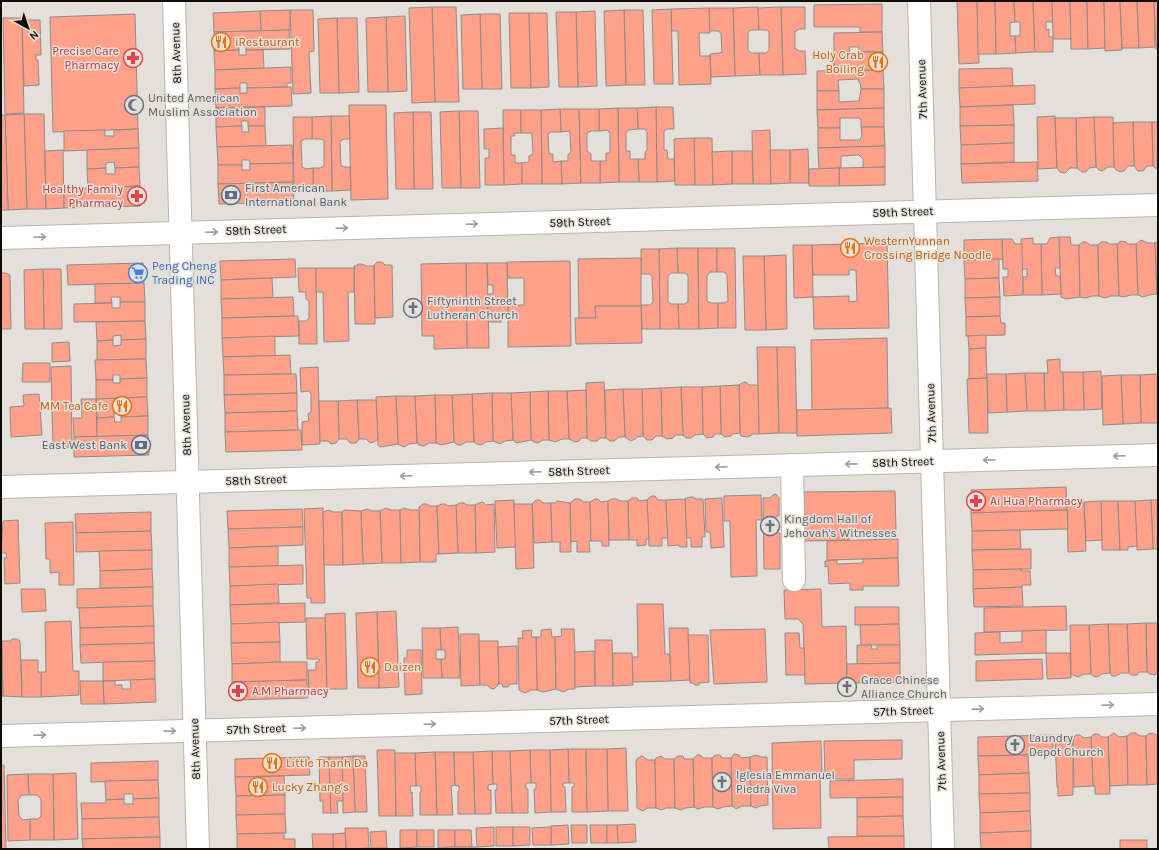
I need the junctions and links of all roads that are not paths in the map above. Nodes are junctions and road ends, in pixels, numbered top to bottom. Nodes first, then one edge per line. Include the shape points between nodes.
1 (174, 1) edge
2 (920, 1) edge
3 (1158, 205) edge
4 (925, 212) junction
5 (181, 233) junction
6 (1, 238) edge
7 (1158, 455) edge
8 (932, 462) junction
9 (792, 465) junction
10 (188, 482) junction
11 (1, 487) edge
12 (794, 580) dead end
13 (1158, 704) edge
14 (939, 710) junction
15 (195, 730) junction
16 (1, 736) edge
17 (198, 849) edge
18 (943, 849) edge

1 - 5 street, 8th Avenue
2 - 4 street, 7th Avenue
3 - 4 street, 59th Street
5 -> 4 street, 59th Street
4 - 8 street, 7th Avenue
6 -> 5 street, 59th Street
5 - 10 street, 8th Avenue
7 -> 8 street, 58th Street
8 -> 9 street, 58th Street
8 - 14 street, 7th Avenue
9 -> 10 street, 58th Street
9 - 12 street
10 - 11 street, 58th Street
10 - 15 street, 8th Avenue
14 -> 13 street, 57th Street
15 -> 14 street, 57th Street
14 - 18 street, 7th Avenue
16 -> 15 street, 57th Street
15 - 17 street, 8th Avenue

